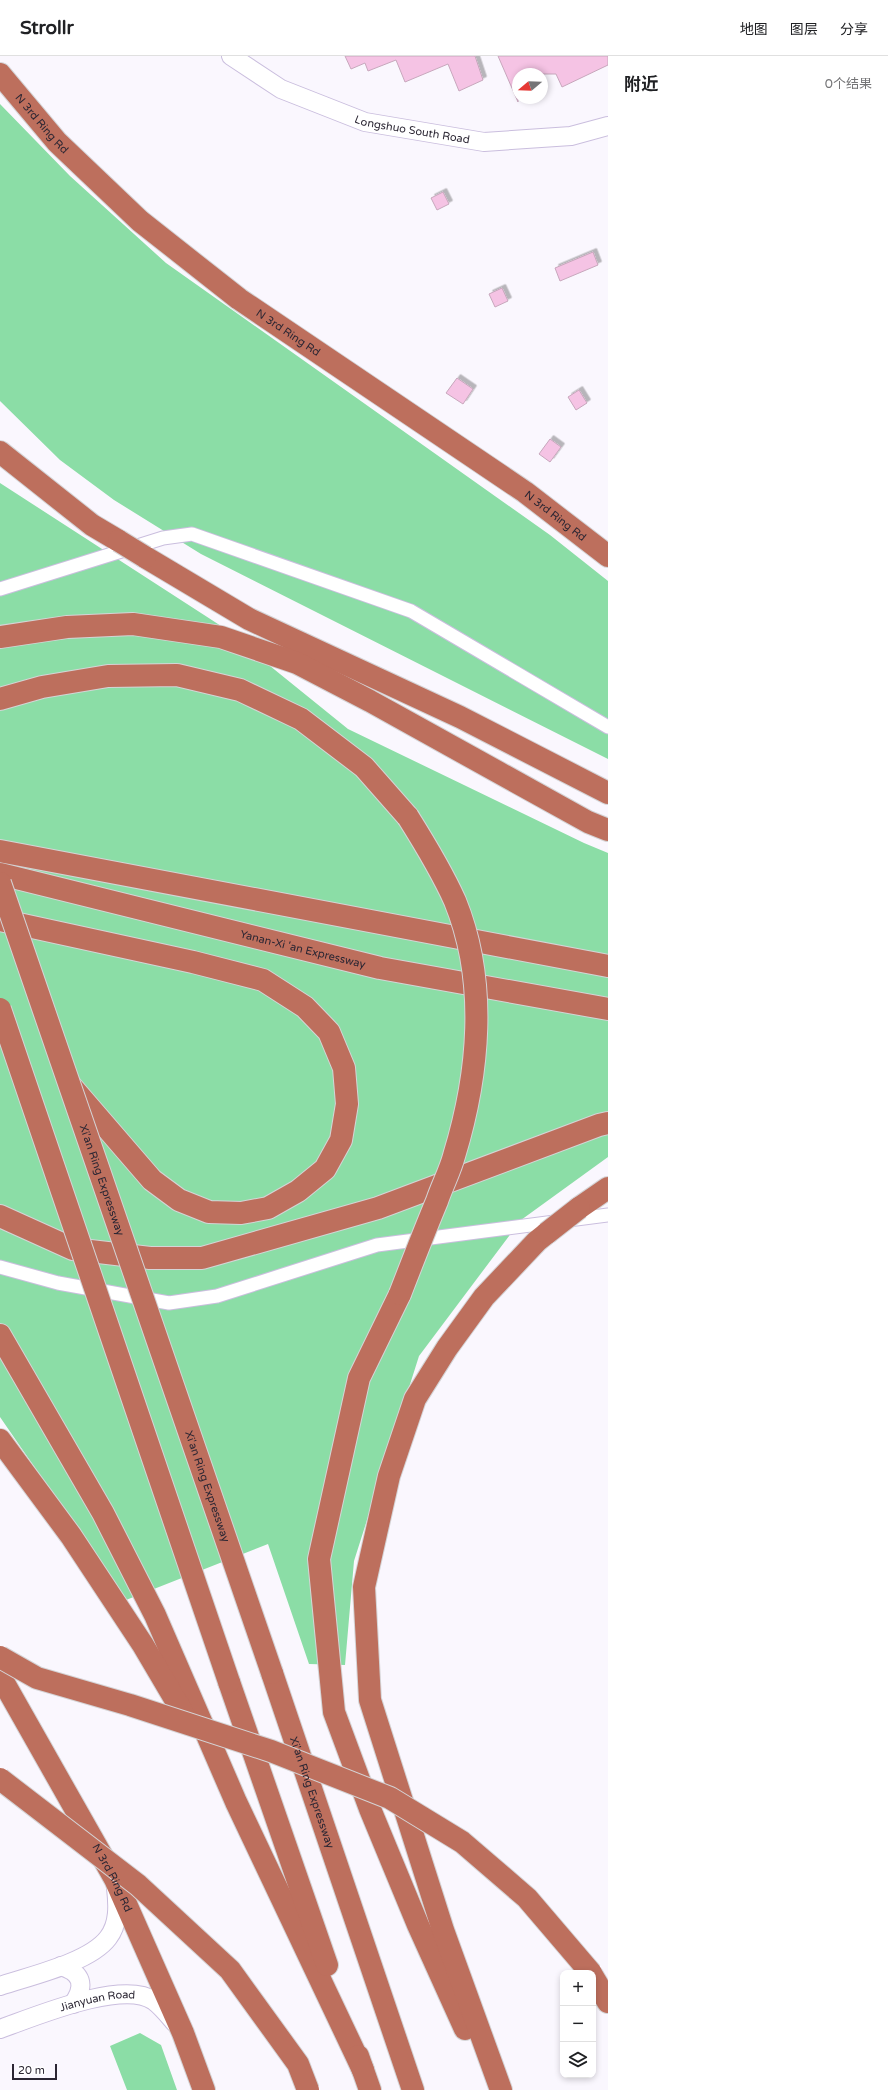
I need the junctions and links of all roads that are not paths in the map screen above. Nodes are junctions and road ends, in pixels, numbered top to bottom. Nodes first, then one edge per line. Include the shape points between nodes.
1 (231, 56) edge
2 (0, 74) edge
3 (608, 126) edge
4 (0, 452) edge
5 (608, 556) edge
6 (0, 589) edge
7 (0, 637) edge
8 (0, 699) edge
9 (608, 727) edge
10 (608, 793) edge
11 (608, 830) edge
12 (0, 851) edge
13 (0, 874) edge
14 (0, 882) edge
15 (0, 920) edge
16 (608, 966) edge
17 (0, 1009) edge
18 (608, 1009) edge
19 (70, 1085) junction
20 (608, 1123) edge
21 (608, 1188) edge
22 (608, 1215) edge
23 (0, 1216) edge
24 (0, 1267) edge
25 (0, 1335) edge
26 (0, 1440) edge
27 (0, 1657) edge
28 (0, 1676) edge
29 (0, 1778) edge
30 (236, 1802) junction
31 (116, 1879) junction
32 (61, 1966) junction
33 (588, 1970) edge
34 (596, 1982) edge
35 (0, 1986) edge
36 (608, 2002) edge
37 (74, 2004) junction
38 (0, 2029) edge
39 (183, 2033) junction
40 (363, 2070) junction
41 (204, 2090) edge
42 (308, 2090) edge
43 (370, 2090) edge
44 (413, 2090) edge
45 (493, 2090) edge
46 (501, 2090) edge

1 - 3 main road, Longshuo South Road via 281,88 365,122 484,142 571,136
2 - 5 highway, N 3rd Ring Rd via 57,142 140,221 239,299 524,492
4 - 10 highway, bridge via 92,525 249,619 460,718
6 - 9 street via 163,538 192,534 412,611
7 - 11 highway via 66,627 133,624 221,637 297,663 588,822
8 - 45 highway, bridge via 42,687 108,676 177,675 240,690 308,724 364,767 408,817 431,853 455,902 475,979 477,1018 468,1106 454,1157 400,1294 360,1378 319,1559 334,1712 370,1809 418,1925
12 - 16 highway
13 - 18 highway, Yanan-Xi 'an Expressway via 380,968
14 - 19 highway, Xi'an Ring Expressway, bridge
15 - 19 highway via 263,980 305,1007 329,1032 344,1068 347,1104 341,1140 325,1169 298,1191 268,1208 241,1213 209,1212 179,1200 152,1180
17 - 40 highway, bridge
19 - 44 highway, Xi'an Ring Expressway, bridge
20 - 23 highway via 378,1208 202,1258 150,1258 73,1249
21 - 46 highway, bridge via 537,1241 484,1297 447,1348 415,1399 389,1476 364,1587 370,1700 443,1930
22 - 24 street via 377,1245 217,1296 169,1303 58,1283
25 - 30 highway via 103,1512 131,1567 155,1615
26 - 30 highway via 71,1536 139,1639
27 - 33 highway, bridge via 37,1678 271,1751 390,1798 462,1842 527,1898
28 - 31 highway, N 3rd Ring Rd
29 - 42 highway, bridge via 138,1885 230,1970 298,2064
30 - 40 highway
31 - 32 main road via 116,1922 108,1938 78,1960
31 - 39 highway, N 3rd Ring Rd
32 - 35 main road
32 - 37 main road via 78,1976 81,1985
34 - 36 highway
37 - 38 main road, Jianyuan Road
37 - 39 main road, Jianyuan Road via 90,1998 118,1995 153,2000
39 - 41 highway, N 3rd Ring Rd
40 - 43 highway

